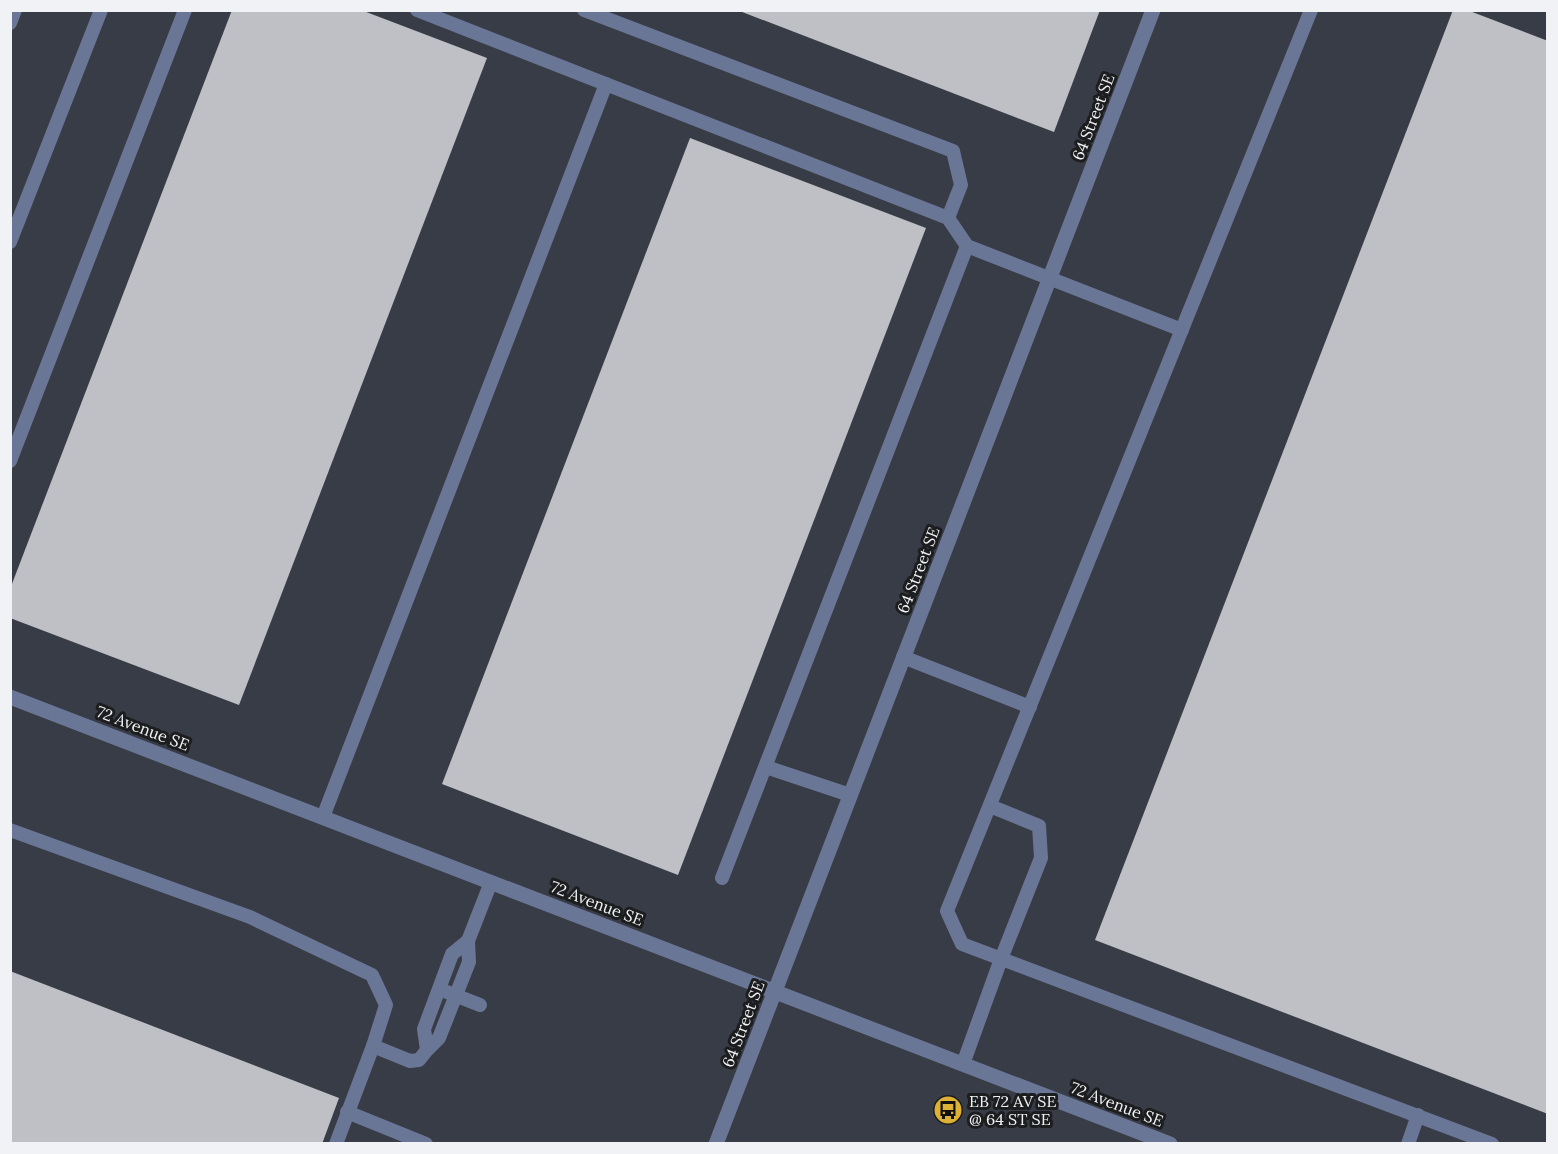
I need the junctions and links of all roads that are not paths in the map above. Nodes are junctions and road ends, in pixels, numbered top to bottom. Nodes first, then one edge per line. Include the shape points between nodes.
1 (15, 10) edge
2 (101, 10) edge
3 (185, 10) edge
4 (417, 10) edge
5 (584, 10) edge
6 (1154, 10) edge
7 (1311, 10) edge
8 (10, 23) edge
9 (606, 84) junction
10 (948, 218) junction
11 (10, 242) edge
12 (967, 246) junction
13 (1050, 279) junction
14 (1182, 330) junction
15 (10, 461) edge
16 (903, 657) junction
17 (10, 697) edge
18 (1030, 707) junction
19 (766, 767) junction
20 (850, 795) junction
21 (990, 806) junction
22 (323, 817) junction
23 (10, 830) edge
24 (722, 878) dead end
25 (492, 882) junction
26 (468, 941) junction
27 (1001, 959) junction
28 (439, 989) junction
29 (775, 991) junction
30 (455, 995) junction
31 (480, 1005) dead end
32 (373, 1046) junction
33 (427, 1050) junction
34 (963, 1064) junction
35 (347, 1112) junction
36 (1418, 1115) junction
37 (1147, 1139) edge
38 (336, 1143) edge
39 (426, 1143) edge
40 (716, 1143) edge
41 (1170, 1143) edge
42 (1407, 1143) edge
43 (1492, 1143) edge

1 - 8 lane
2 - 11 lane
3 - 15 lane
4 - 9 lane
5 - 10 lane via 953,151 961,185
6 - 13 street, 64 Street SE
7 - 14 lane
9 - 10 lane
9 - 22 lane
10 - 12 lane
12 - 13 lane
12 - 19 lane
13 - 14 lane
13 - 16 street, 64 Street SE
14 - 18 lane
16 - 18 lane
16 - 20 street, 64 Street SE
17 - 22 street, 72 Avenue SE
18 - 21 lane
19 - 20 lane
19 - 24 lane
20 - 29 street, 64 Street SE
21 - 27 lane via 947,911 962,944
21 - 27 lane via 1039,826 1041,858
22 - 25 street, 72 Avenue SE
23 - 32 lane via 250,917 372,975 386,1005
25 - 26 lane
25 - 29 street, 72 Avenue SE
26 - 28 lane via 452,954
26 - 30 lane via 469,962
27 - 34 lane
27 - 36 lane
28 - 30 lane
28 - 33 lane via 424,1029
29 - 34 street, 72 Avenue SE
29 - 40 street, 64 Street SE
30 - 31 lane
30 - 33 lane via 439,1038
32 - 33 lane via 410,1061 419,1060
32 - 35 lane
34 - 37 street, 72 Avenue SE
35 - 38 lane
35 - 39 lane
36 - 42 lane
36 - 43 lane
37 - 41 street, 72 Avenue SE

